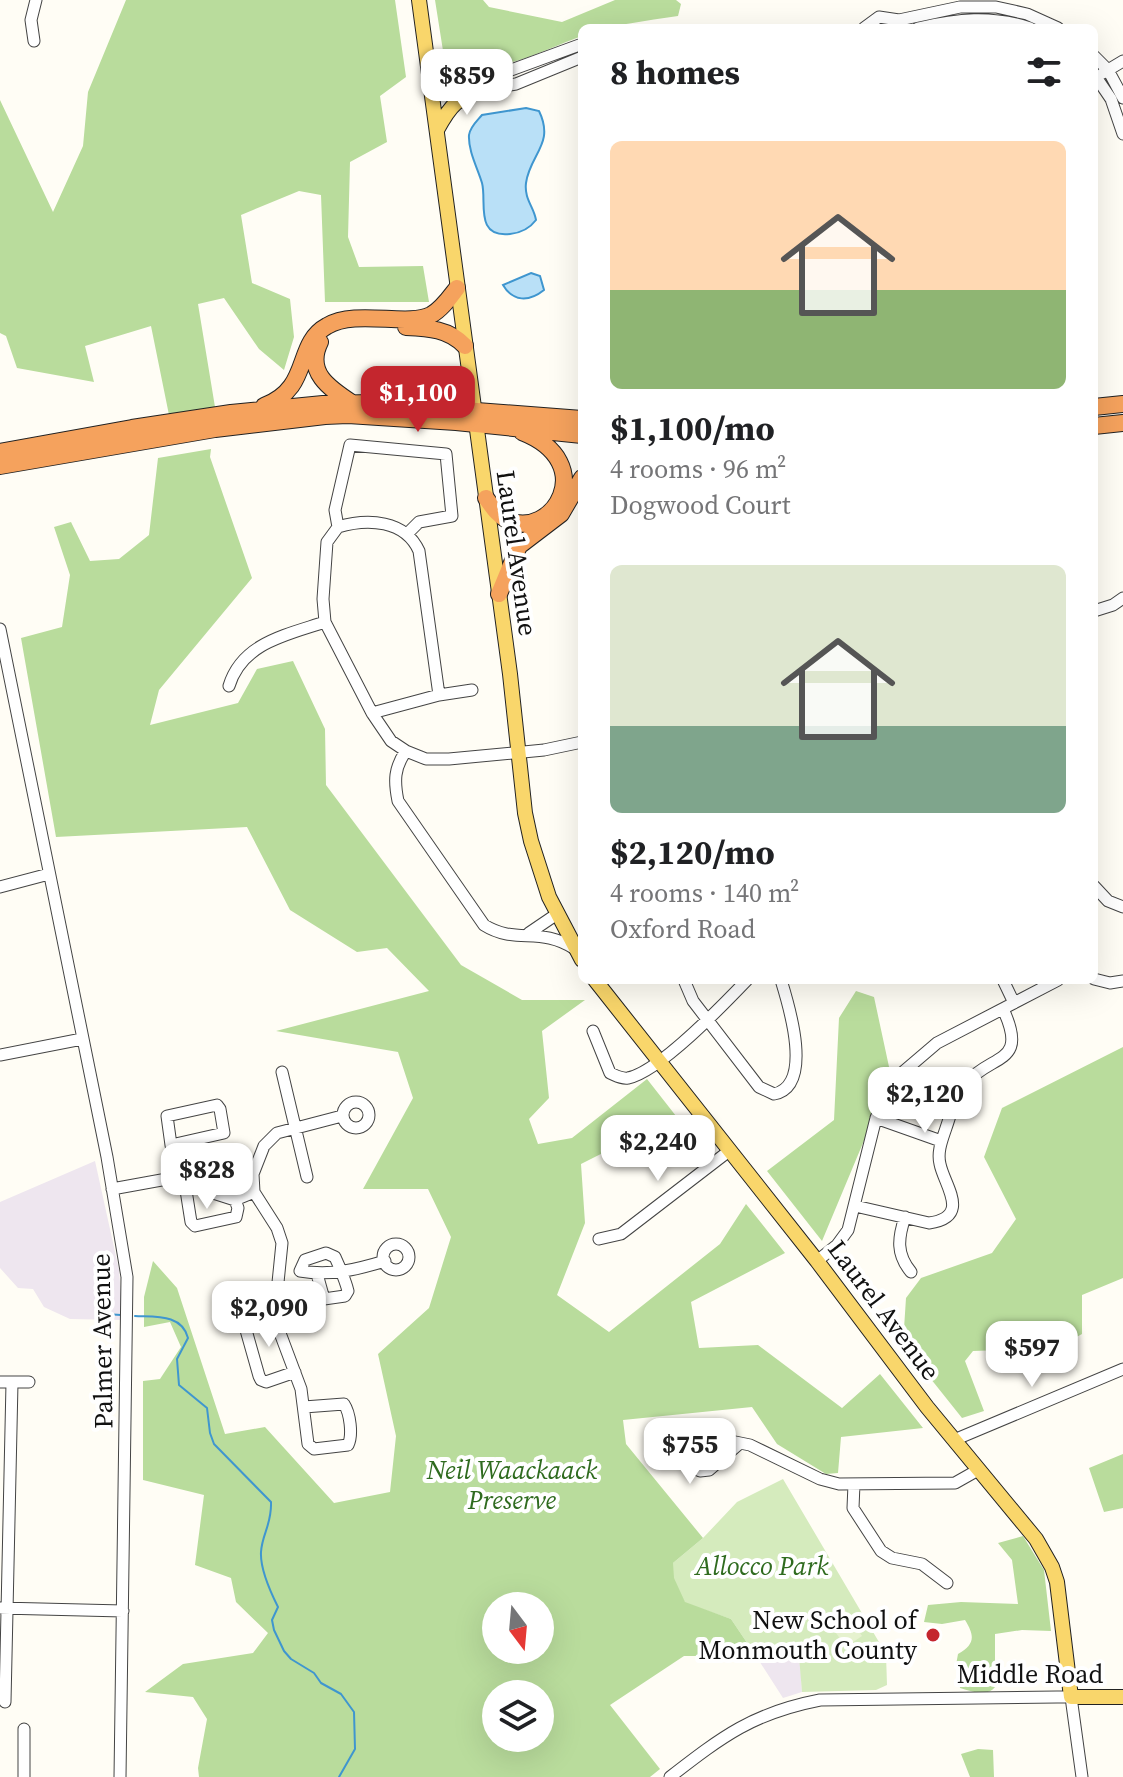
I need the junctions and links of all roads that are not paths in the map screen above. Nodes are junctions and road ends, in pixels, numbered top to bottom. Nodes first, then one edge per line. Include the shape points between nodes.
1 (36, 0) edge
2 (419, 0) edge
3 (869, 24) edge
4 (936, 24) edge
5 (1017, 24) edge
6 (1049, 24) edge
7 (34, 41) dead end
8 (578, 45) edge
9 (1123, 51) edge
10 (578, 59) edge
11 (1123, 61) edge
12 (1100, 74) edge
13 (431, 87) junction
14 (486, 89) junction
15 (1123, 98) edge
16 (437, 131) junction
17 (1123, 134) edge
18 (457, 288) junction
19 (465, 346) junction
20 (352, 403) junction
21 (1122, 403) edge
22 (1098, 406) edge
23 (250, 411) junction
24 (475, 418) junction
25 (578, 419) edge
26 (1123, 423) edge
27 (1098, 426) edge
28 (505, 427) junction
29 (578, 435) edge
30 (0, 452) edge
31 (0, 466) edge
32 (578, 485) edge
33 (486, 498) junction
34 (338, 527) junction
35 (407, 534) junction
36 (499, 594) junction
37 (1123, 598) edge
38 (1098, 610) edge
39 (325, 622) junction
40 (0, 629) edge
41 (229, 686) dead end
42 (472, 690) dead end
43 (439, 695) junction
44 (372, 713) junction
45 (578, 743) edge
46 (406, 751) junction
47 (517, 751) junction
48 (49, 874) junction
49 (0, 887) edge
50 (1098, 890) edge
51 (1123, 907) edge
52 (557, 914) junction
53 (517, 935) junction
54 (578, 954) edge
55 (1098, 980) edge
56 (1123, 981) edge
57 (598, 984) edge
58 (686, 984) edge
59 (743, 984) edge
60 (782, 984) edge
61 (1004, 984) edge
62 (1050, 984) edge
63 (1008, 1006) junction
64 (708, 1020) junction
65 (593, 1031) dead end
66 (82, 1039) junction
67 (0, 1055) edge
68 (660, 1060) junction
69 (282, 1072) dead end
70 (342, 1116) junction
71 (876, 1118) junction
72 (296, 1127) junction
73 (941, 1141) junction
74 (171, 1145) junction
75 (729, 1151) junction
76 (307, 1177) dead end
77 (182, 1181) junction
78 (112, 1189) junction
79 (254, 1192) junction
80 (235, 1200) junction
81 (855, 1206) junction
82 (905, 1217) junction
83 (599, 1239) dead end
84 (385, 1261) dead end
85 (817, 1261) junction
86 (911, 1272) dead end
87 (342, 1273) junction
88 (317, 1274) junction
89 (275, 1312) junction
90 (1123, 1369) edge
91 (295, 1372) junction
92 (6, 1382) edge
93 (29, 1382) dead end
94 (304, 1407) junction
95 (662, 1427) dead end
96 (690, 1433) junction
97 (954, 1440) junction
98 (740, 1443) junction
99 (978, 1470) junction
100 (854, 1484) junction
101 (947, 1583) dead end
102 (4, 1608) edge
103 (123, 1611) junction
104 (1071, 1697) junction
105 (1123, 1697) edge
106 (5, 1702) dead end
107 (24, 1729) dead end
108 (24, 1777) edge
109 (120, 1777) edge
110 (670, 1777) edge
111 (1082, 1777) edge

1 - 7 street via 31,15
2 - 13 main road, Laurel Avenue
3 - 6 street via 879,17 899,20 978,6 1027,14
4 - 5 street via 976,19
8 - 13 street via 500,74
9 - 12 street
10 - 14 street via 527,80
11 - 12 street
12 - 15 street
12 - 17 street
13 - 14 street
13 - 16 main road, Laurel Avenue
14 - 16 main road via 459,100
16 - 18 main road, Laurel Avenue
18 - 19 main road, Laurel Avenue
18 - 23 highway via 438,310 422,318 329,324 315,336 288,392
19 - 20 highway via 434,329 381,326 330,332 317,347 317,371 323,382
19 - 24 main road, Laurel Avenue
20 - 23 highway
20 - 24 highway
21 - 22 highway
23 - 30 highway
24 - 25 highway
24 - 28 highway
24 - 31 highway via 294,418
24 - 33 main road, Laurel Avenue
26 - 27 highway
28 - 29 highway
28 - 33 highway via 526,433 557,457 564,474 562,493 547,514 524,522 503,518
32 - 36 highway via 561,514 519,546
33 - 36 main road, Laurel Avenue
34 - 35 street via 382,523
34 - 35 street via 335,510 350,445 446,454 452,516 419,522
34 - 39 street via 327,542
35 - 43 street via 419,551
36 - 47 main road, Laurel Avenue
37 - 38 street
39 - 41 street via 260,644 234,670
39 - 44 street
40 - 48 street, Palmer Avenue
42 - 43 street
43 - 44 street
44 - 46 street via 391,741
45 - 47 street
46 - 47 street via 426,759 449,759
46 - 53 street via 396,765 398,801 484,925 498,934
47 - 52 main road, Laurel Avenue via 531,841
48 - 49 street
48 - 66 street, Palmer Avenue
50 - 51 street
52 - 53 street via 534,931
52 - 54 main road, Laurel Avenue
53 - 54 street via 549,936
55 - 56 street
57 - 68 main road, Laurel Avenue
58 - 64 street
59 - 64 street
60 - 64 street via 796,1035 794,1078 783,1091 769,1093 759,1087
61 - 63 street
62 - 63 street
63 - 71 street via 919,1056 895,1082
63 - 73 street via 1011,1046 1002,1059 962,1087
64 - 68 street
65 - 68 street via 610,1073 622,1079
66 - 67 street
66 - 78 street, Palmer Avenue
68 - 75 main road, Laurel Avenue
69 - 72 street
70 - 70 street via 346,1106 361,1101 369,1121 352,1128
70 - 72 street
71 - 73 street
71 - 81 street
72 - 76 street
72 - 79 street via 277,1133 264,1146 255,1164
73 - 82 street via 940,1164 953,1194 951,1208 936,1222
74 - 74 street via 167,1116 213,1104 220,1109 224,1133
74 - 77 street
75 - 83 street via 621,1234
75 - 85 main road, Laurel Avenue
77 - 78 street
77 - 80 street
77 - 80 street via 195,1226 236,1217
78 - 103 street, Palmer Avenue via 128,1294
79 - 80 street
79 - 89 street via 282,1243
81 - 82 street
81 - 85 street via 841,1241
82 - 86 street via 899,1247
84 - 87 street
85 - 97 main road, Laurel Avenue
87 - 88 street
87 - 88 street via 347,1294 327,1301
87 - 88 street via 335,1257 326,1253 305,1260 300,1271
89 - 91 street via 282,1346
89 - 91 street via 248,1317 244,1323 259,1376 266,1382
90 - 97 street
91 - 94 street
92 - 93 street
92 - 102 street
94 - 94 street via 346,1406 351,1439 345,1446 310,1447
95 - 96 street
96 - 98 street
96 - 98 street via 683,1451 700,1471 709,1470
97 - 99 main road, Laurel Avenue
98 - 100 street via 825,1481
99 - 100 street via 946,1484
99 - 104 main road, Laurel Avenue via 1036,1539 1052,1567
100 - 101 street via 853,1508 881,1551 922,1564
102 - 103 street
102 - 106 street
103 - 109 street, Palmer Avenue
104 - 105 main road, Middle Road
104 - 110 street, Middle Road via 820,1700 749,1721
104 - 111 street
107 - 108 street

